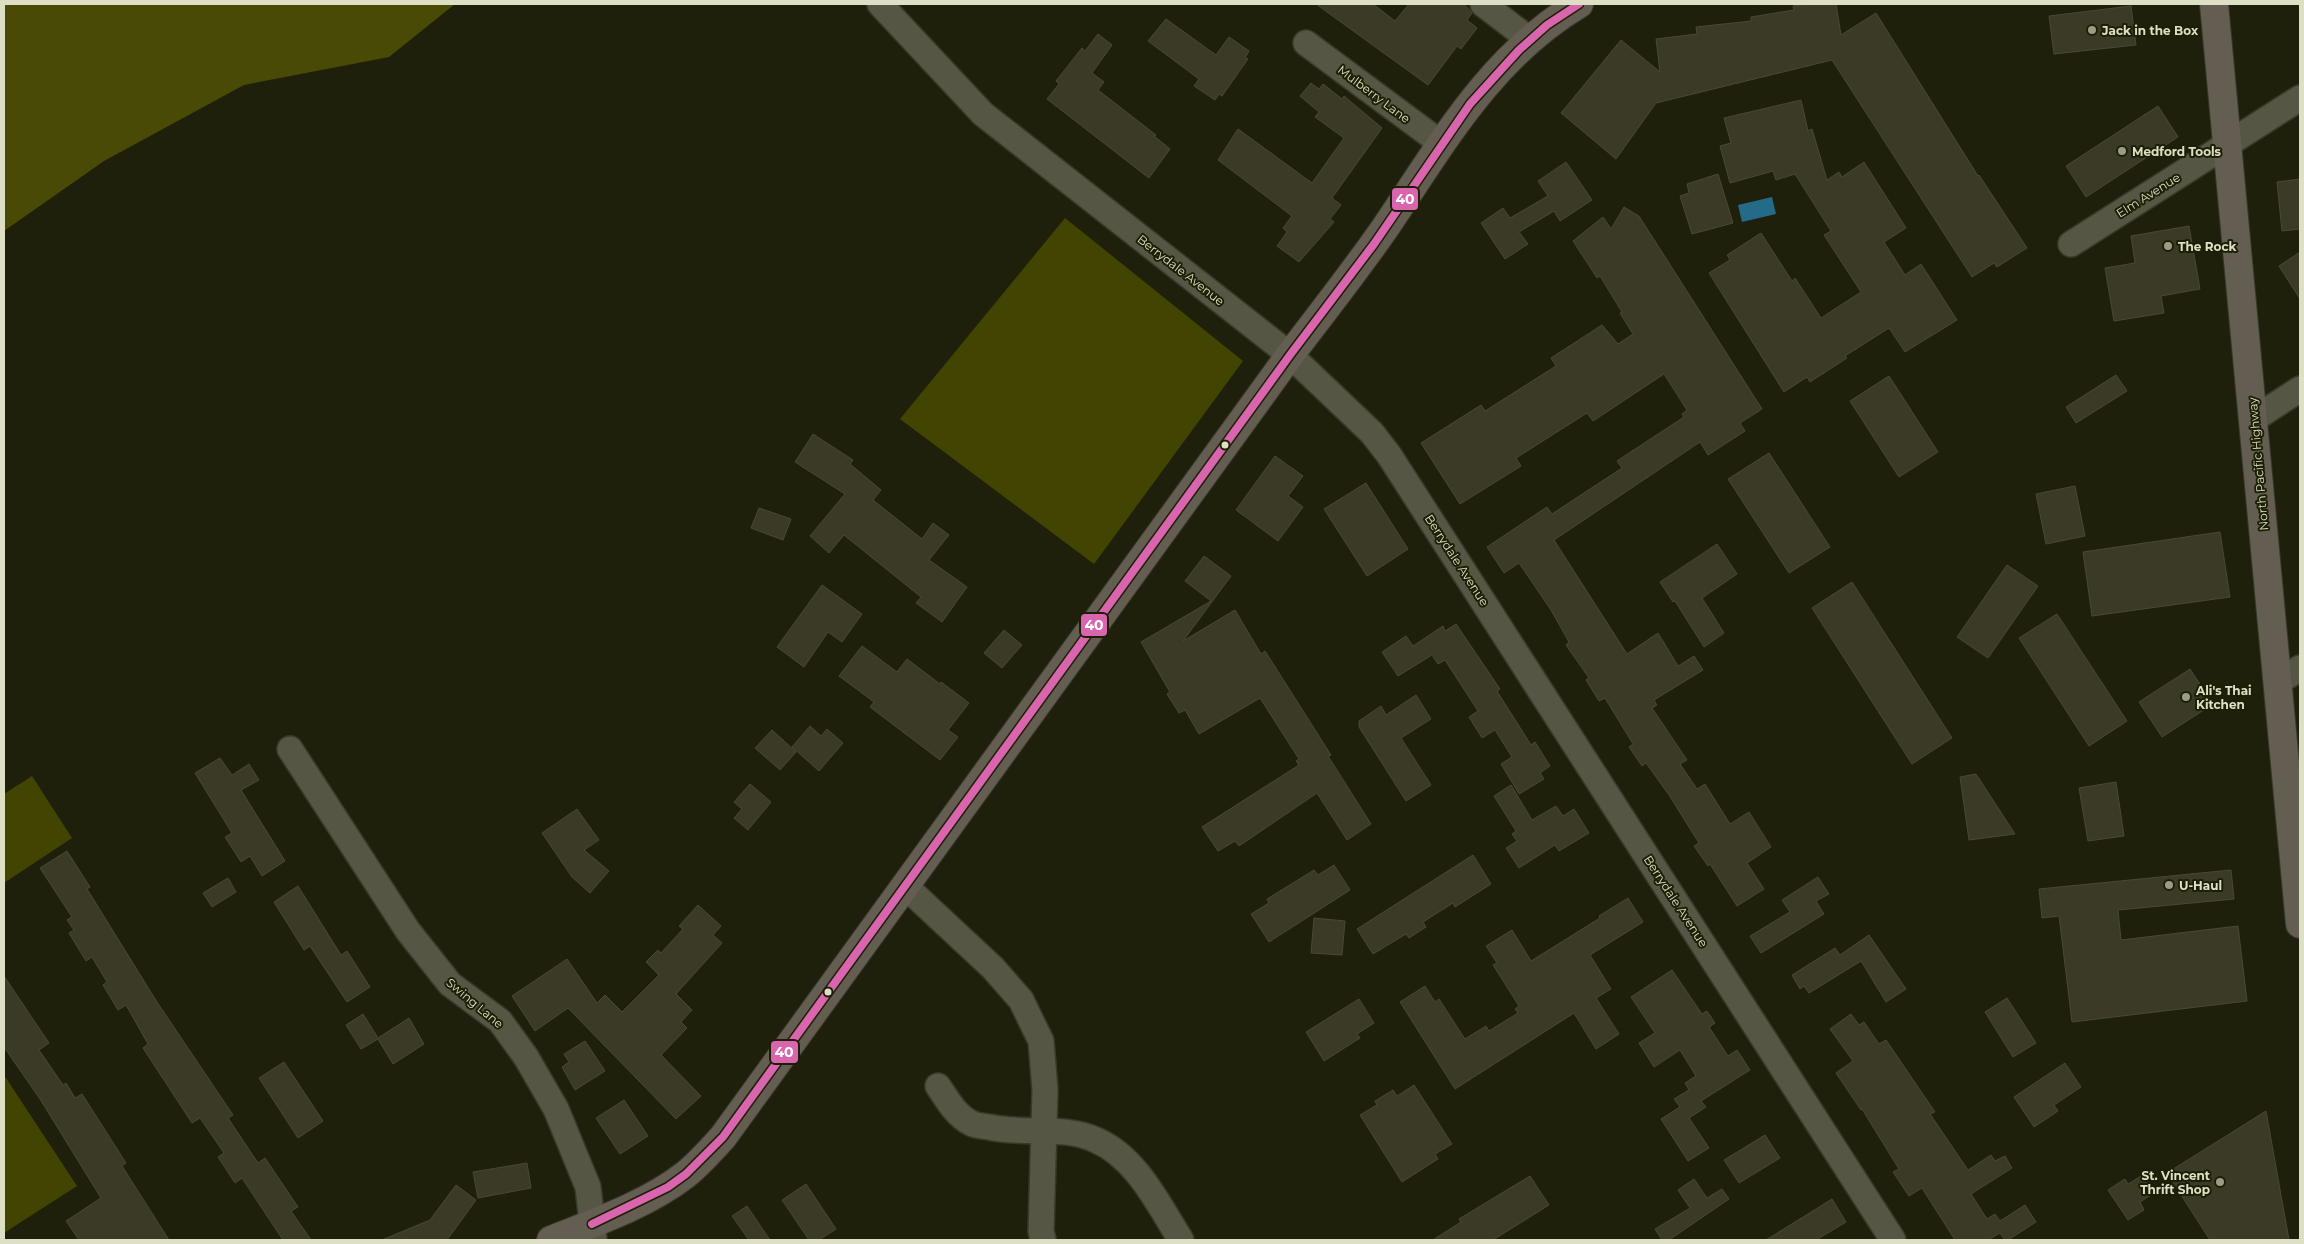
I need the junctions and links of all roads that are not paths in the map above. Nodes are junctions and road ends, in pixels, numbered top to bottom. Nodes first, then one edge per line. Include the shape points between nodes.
1 (880, 4) edge
2 (1483, 4) edge
3 (1579, 4) edge
4 (2214, 4) edge
5 (1529, 39) junction
6 (1306, 43) dead end
7 (2300, 98) edge
8 (1442, 144) junction
9 (2226, 146) junction
10 (2072, 244) dead end
11 (1290, 355) junction
12 (2300, 389) edge
13 (2254, 419) junction
14 (2300, 668) edge
15 (2277, 683) junction
16 (290, 749) dead end
17 (905, 886) junction
18 (2300, 924) edge
19 (938, 1086) dead end
20 (1043, 1132) junction
21 (593, 1232) edge
22 (551, 1240) edge
23 (1043, 1240) edge
24 (1181, 1240) edge
25 (1894, 1240) edge

1 - 11 street, Berrydale Avenue via 983,114
2 - 5 street
3 - 5 main road
4 - 9 main road, North Pacific Highway
5 - 8 main road via 1485,84
6 - 8 street, Mulberry Lane
7 - 9 street, Elm Avenue
8 - 11 main road via 1380,235
9 - 10 street, Elm Avenue
9 - 13 main road, North Pacific Highway
11 - 17 main road
11 - 25 street, Berrydale Avenue via 1372,433 1390,455
12 - 13 street
13 - 15 main road, North Pacific Highway
14 - 15 street
15 - 18 main road, North Pacific Highway
16 - 21 street, Swing Lane via 414,939 450,984 500,1021 526,1057 556,1109 588,1186
17 - 20 street via 993,968 1021,1000 1041,1041 1045,1090
17 - 21 main road via 723,1137 686,1174
19 - 20 street via 952,1107 971,1124 1000,1130
20 - 23 street
20 - 24 street via 1071,1133 1096,1140 1121,1155 1143,1179
21 - 22 main road

